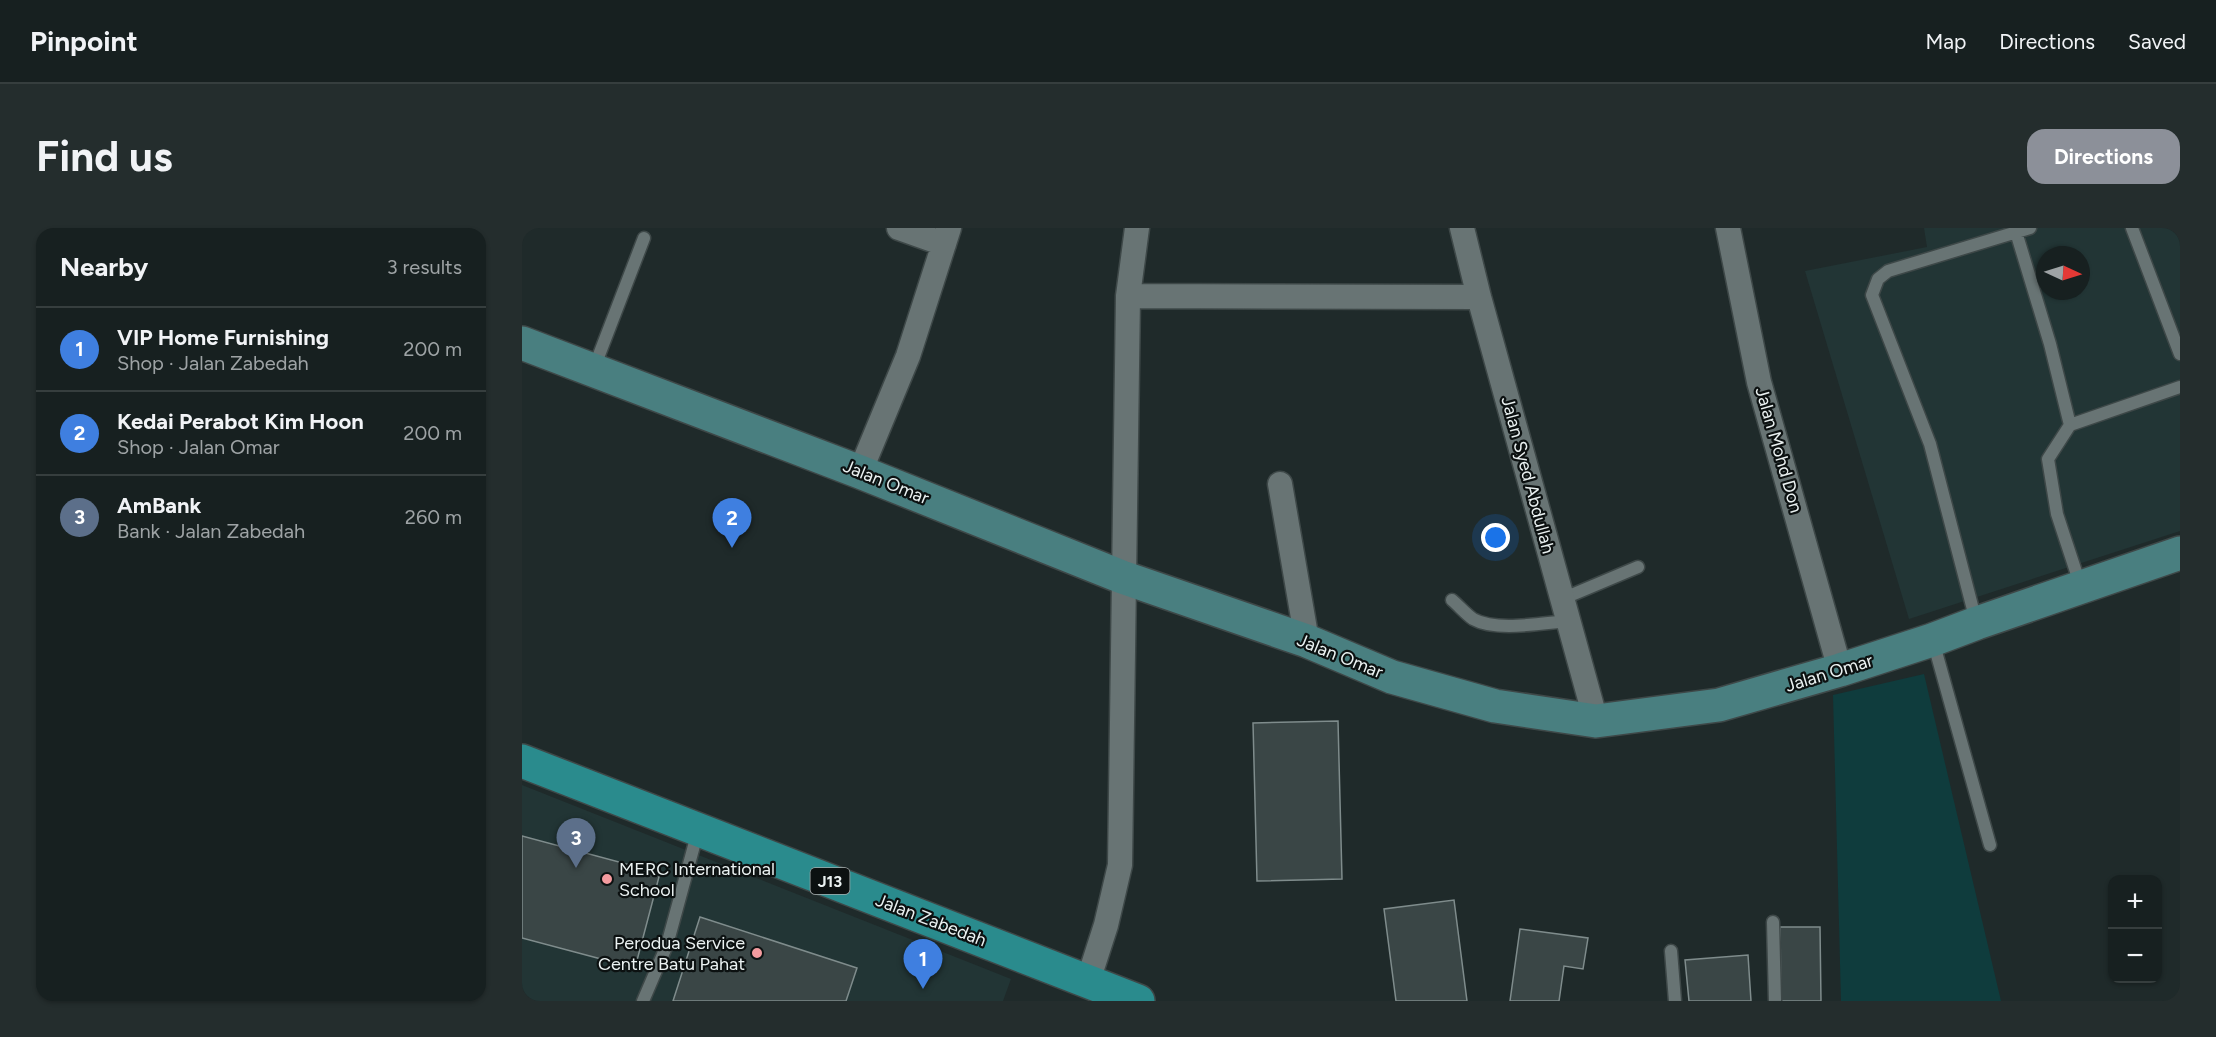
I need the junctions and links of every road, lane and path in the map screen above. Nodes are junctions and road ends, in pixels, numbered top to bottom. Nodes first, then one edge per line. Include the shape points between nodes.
1 (900, 228) edge
2 (1137, 228) edge
3 (1462, 228) edge
4 (1728, 228) edge
5 (2030, 228) edge
6 (2132, 228) edge
7 (2016, 231) junction
8 (946, 236) edge
9 (644, 238) dead end
10 (1128, 296) junction
11 (1479, 297) junction
12 (522, 343) edge
13 (2180, 354) edge
14 (593, 370) junction
15 (2180, 387) edge
16 (2070, 425) junction
17 (860, 472) junction
18 (1280, 484) dead end
19 (2180, 553) edge
20 (1638, 567) dead end
21 (1122, 577) junction
22 (2081, 587) junction
23 (1452, 600) dead end
24 (1565, 610) junction
25 (1977, 623) junction
26 (1932, 640) junction
27 (1307, 641) junction
28 (1840, 670) junction
29 (1596, 721) junction
30 (522, 760) edge
31 (698, 830) junction
32 (1990, 845) dead end
33 (1773, 922) dead end
34 (1671, 951) dead end
35 (1088, 981) junction
36 (643, 1001) edge
37 (1138, 1001) edge
38 (1675, 1001) edge
39 (1775, 1001) edge

1 - 8 street
2 - 10 street
3 - 11 street, Jalan Syed Abdullah
4 - 28 street, Jalan Mohd Don via 1759,382
5 - 7 lane
6 - 13 lane
7 - 16 lane
7 - 25 lane via 1888,271 1878,279 1872,295 1930,444
8 - 17 street via 908,356
9 - 14 lane
10 - 11 street
10 - 21 street
11 - 24 street, Jalan Syed Abdullah
12 - 14 street, Jalan Omar
14 - 17 street, Jalan Omar
15 - 16 lane
16 - 22 lane via 2048,459 2057,514
17 - 21 street, Jalan Omar
18 - 27 street
19 - 22 street, Jalan Omar
20 - 24 lane
21 - 27 street, Jalan Omar
21 - 35 street via 1120,866
22 - 25 street, Jalan Omar
23 - 24 lane via 1474,619 1507,626
24 - 29 street, Jalan Syed Abdullah
25 - 26 street, Jalan Omar
26 - 28 street, Jalan Omar
26 - 32 lane
27 - 29 street, Jalan Omar via 1392,677 1494,706
28 - 29 street, Jalan Omar via 1719,705
30 - 31 main road, Jalan Zabedah / J13
31 - 35 main road, Jalan Zabedah / J13
31 - 36 lane via 667,945
33 - 39 lane
34 - 38 lane
35 - 37 main road, Jalan Zabedah / J13

